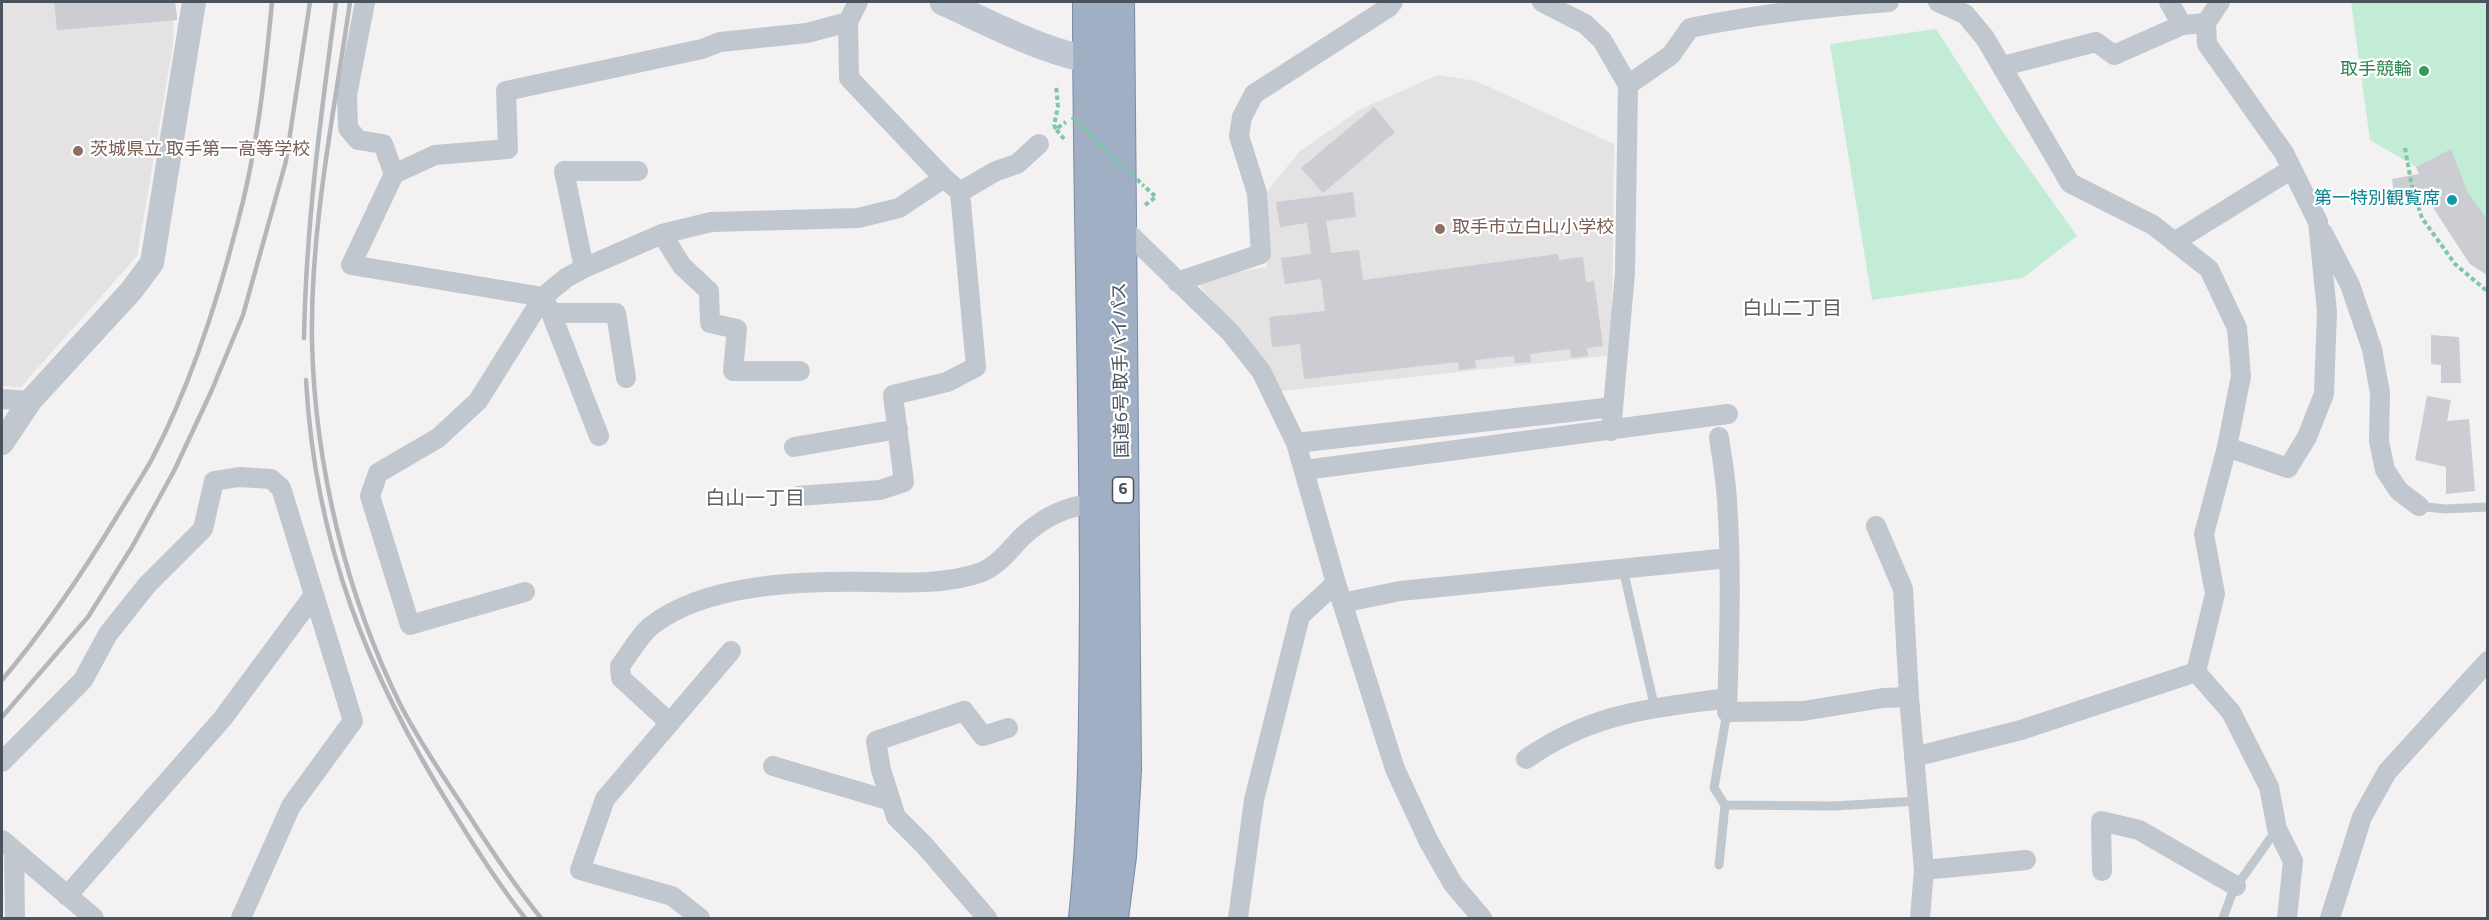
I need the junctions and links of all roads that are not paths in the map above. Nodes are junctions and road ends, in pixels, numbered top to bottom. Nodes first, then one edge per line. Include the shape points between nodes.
1 (194, 2) edge
2 (365, 2) edge
3 (858, 2) edge
4 (944, 2) edge
5 (1089, 2) edge
6 (1118, 2) edge
7 (1394, 2) edge
8 (1542, 2) edge
9 (1889, 2) edge
10 (1938, 2) edge
11 (2169, 2) edge
12 (2220, 2) edge
13 (1969, 8) edge
14 (1746, 9) edge
15 (848, 22) junction
16 (2206, 22) junction
17 (2182, 25) junction
18 (1104, 63) junction
19 (2003, 66) junction
20 (1628, 85) junction
21 (1039, 144) dead end
22 (2292, 169) junction
23 (638, 171) dead end
24 (394, 174) junction
25 (944, 178) junction
26 (960, 192) junction
27 (2318, 222) junction
28 (1120, 225) junction
29 (662, 234) junction
30 (2174, 242) junction
31 (584, 268) junction
32 (1177, 282) junction
33 (547, 305) junction
34 (800, 371) dead end
35 (626, 378) dead end
36 (2, 399) edge
37 (30, 401) junction
38 (1613, 407) junction
39 (1728, 414) dead end
40 (898, 429) junction
41 (1611, 430) junction
42 (599, 436) dead end
43 (1719, 437) dead end
44 (2, 443) edge
45 (1296, 443) junction
46 (794, 447) dead end
47 (2227, 447) junction
48 (1305, 470) junction
49 (798, 496) dead end
50 (1096, 503) junction
51 (2419, 506) joint
52 (2487, 507) edge
53 (1876, 526) dead end
54 (1729, 558) junction
55 (1623, 570) junction
56 (1336, 584) junction
57 (525, 592) dead end
58 (314, 595) junction
59 (1342, 603) junction
60 (731, 651) dead end
61 (2487, 661) edge
62 (2196, 672) junction
63 (1909, 697) junction
64 (1727, 705) junction
65 (1655, 709) junction
66 (670, 723) junction
67 (1008, 728) dead end
68 (1914, 757) junction
69 (1526, 759) dead end
70 (2, 762) edge
71 (773, 766) dead end
72 (891, 801) junction
73 (1918, 801) junction
74 (1725, 806) junction
75 (2277, 828) junction
76 (8, 846) edge
77 (2026, 860) dead end
78 (1719, 865) dead end
79 (1924, 870) junction
80 (2102, 871) dead end
81 (2236, 886) junction
82 (67, 896) junction
83 (15, 918) edge
84 (94, 918) edge
85 (241, 918) edge
86 (700, 918) edge
87 (987, 918) edge
88 (1085, 918) edge
89 (1112, 918) edge
90 (1238, 918) edge
91 (1482, 918) edge
92 (1920, 918) edge
93 (2223, 918) edge
94 (2287, 918) edge
95 (2330, 918) edge

1 - 37 street via 152,263
2 - 24 street via 346,95 348,128 358,140 383,144
3 - 15 street
4 - 18 main road via 1029,40
5 - 18 highway, 国道6号 取手バイパス / 6
6 - 18 highway, 国道6号 取手バイパス / 6
7 - 32 street via 1254,94 1242,117 1239,136 1257,193 1261,254
8 - 20 street via 1585,24 1602,40
9 - 14 street
10 - 13 street
11 - 17 street
12 - 16 street
13 - 19 street
14 - 20 street via 1690,28 1671,54
15 - 24 street via 807,33 720,42 702,50 506,91 508,149 435,155
15 - 25 street via 849,78
16 - 17 street
16 - 22 street via 2207,44
17 - 19 street via 2114,55 2096,42
18 - 28 highway, 国道6号 取手バイパス / 6
18 - 50 highway, 国道6号 取手バイパス / 6
19 - 30 street via 2070,183 2153,225
20 - 38 street via 1625,273
21 - 26 street via 1017,165 996,171
22 - 27 street
22 - 30 street
23 - 31 street via 564,171
24 - 33 street via 351,265
25 - 26 street
25 - 29 street via 899,208 858,218 711,222
26 - 40 street via 976,367 947,382 893,395
27 - 47 street via 2327,312 2325,382 2307,437 2288,468
27 - 51 street via 2350,285 2372,349 2380,393 2379,441 2385,470 2399,491
28 - 32 street
28 - 89 highway, 国道6号 取手バイパス / 6 via 1125,759
29 - 31 street
29 - 34 street via 682,266 709,291 710,323 737,329 733,371
30 - 47 street via 2209,269 2237,328 2241,376
31 - 33 street via 566,278
32 - 45 street via 1230,332 1261,371
33 - 35 street via 616,313
33 - 42 street
33 - 57 street via 478,401 438,438 378,473 370,496 410,625
36 - 37 street
37 - 44 street
38 - 41 street
38 - 45 street
39 - 41 street
40 - 46 street
40 - 49 street via 904,482 880,490
41 - 48 street
43 - 54 street
45 - 48 street
47 - 62 street via 2204,534 2215,594
48 - 56 street
50 - 66 street via 1072,506 1048,518 984,571 906,583 822,581 759,587 684,605 649,627 620,666 621,678
50 - 88 highway, 国道6号 取手バイパス / 6 via 1095,768
51 - 52 lane
53 - 63 street via 1903,589
54 - 55 street
54 - 64 street
55 - 59 street via 1400,591
55 - 65 lane
56 - 59 street
56 - 90 street via 1300,616 1254,800
58 - 70 street via 281,488 271,479 239,477 214,481 203,529 147,585 108,634 83,680
58 - 82 street via 223,718
58 - 85 street via 353,721 291,806
59 - 91 street via 1395,769 1448,875
60 - 66 street
61 - 95 street via 2387,772 2362,817
62 - 68 street via 2021,730
62 - 75 street via 2231,712 2269,788
63 - 64 street via 1803,711
63 - 68 street
64 - 65 street
64 - 74 lane via 1714,788
65 - 69 street via 1607,718 1550,742
66 - 86 street via 605,799 580,870 672,896
67 - 72 street via 984,736 964,711 876,741
68 - 73 street
71 - 72 street
72 - 87 street via 896,817
73 - 74 lane
73 - 79 street
74 - 78 lane
75 - 81 lane
75 - 94 street via 2293,861
76 - 82 street
76 - 83 street
77 - 79 street
79 - 92 street
80 - 81 street via 2101,821 2139,830
81 - 93 lane
82 - 84 street

